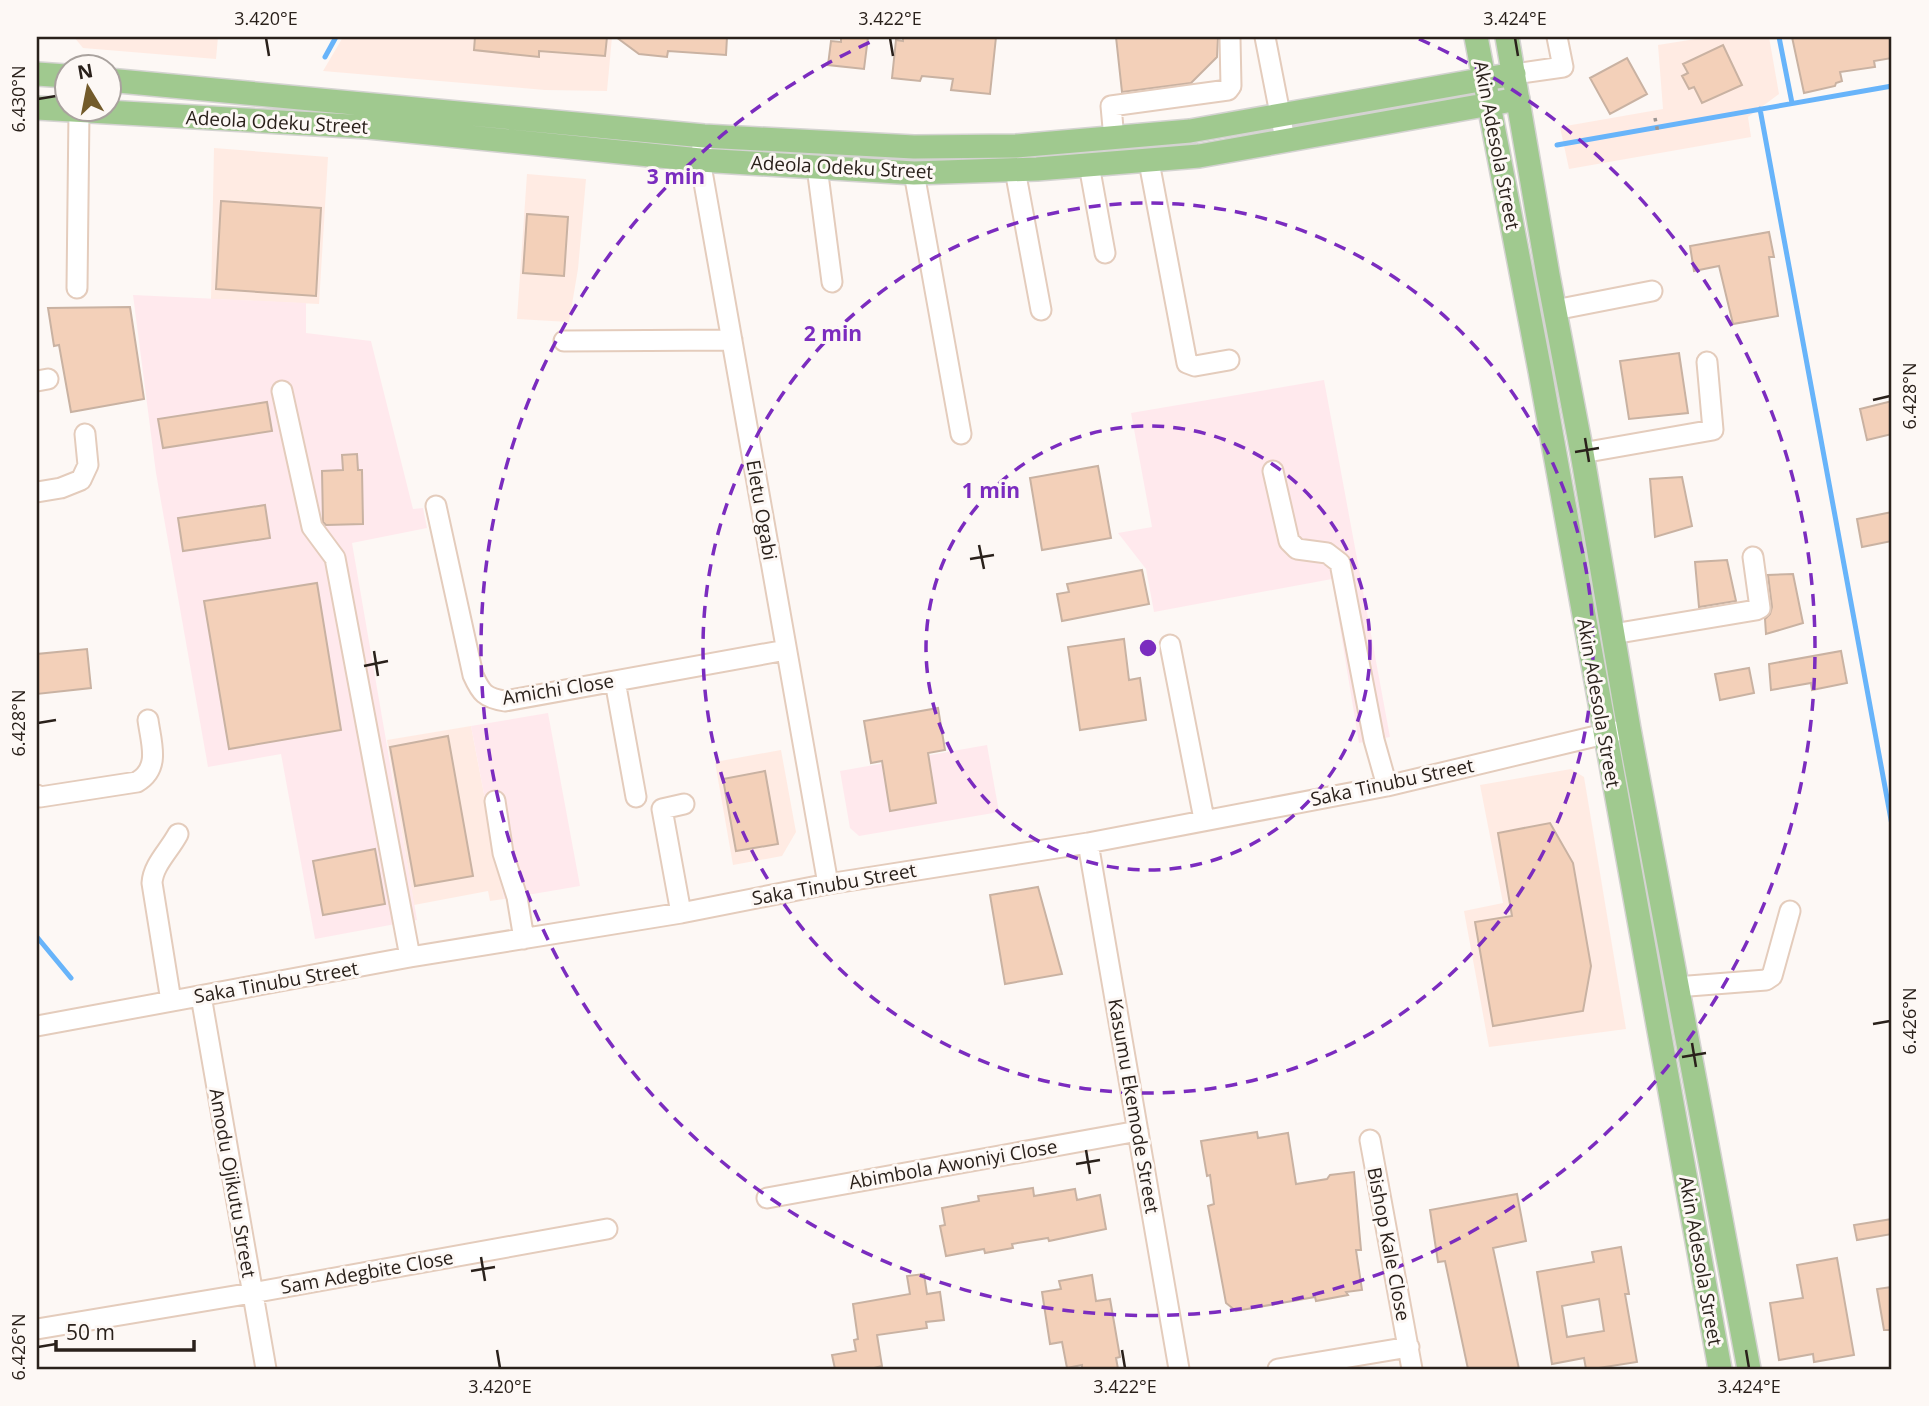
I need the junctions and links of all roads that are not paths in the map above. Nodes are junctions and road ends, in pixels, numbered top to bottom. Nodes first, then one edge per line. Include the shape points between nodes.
1 (1265, 37) edge
2 (1476, 37) edge
3 (1507, 37) edge
4 (1557, 37) edge
5 (1230, 39) dead end
6 (1514, 74) junction
7 (1484, 80) junction
8 (122, 81) edge
9 (1518, 99) junction
10 (369, 103) junction
11 (1488, 104) junction
12 (122, 113) edge
13 (1281, 116) junction
14 (524, 118) junction
15 (79, 122) edge
16 (368, 127) junction
17 (704, 136) junction
18 (1114, 139) junction
19 (520, 142) junction
20 (1285, 142) junction
21 (700, 160) junction
22 (1149, 162) junction
23 (1089, 165) junction
24 (817, 167) junction
25 (1015, 170) junction
26 (914, 173) junction
27 (1105, 253) dead end
28 (832, 282) dead end
29 (77, 288) dead end
30 (1652, 291) dead end
31 (1041, 310) dead end
32 (1555, 310) junction
33 (732, 340) junction
34 (564, 341) dead end
35 (1229, 360) dead end
36 (1707, 362) dead end
37 (282, 391) dead end
38 (85, 434) dead end
39 (961, 434) dead end
40 (1582, 453) junction
41 (1273, 471) dead end
42 (37, 492) edge
43 (436, 506) dead end
44 (1753, 557) dead end
45 (1613, 634) junction
46 (1170, 645) dead end
47 (786, 650) junction
48 (615, 681) junction
49 (148, 720) dead end
50 (1629, 729) junction
51 (1604, 734) junction
52 (1387, 786) junction
53 (37, 795) edge
54 (636, 797) dead end
55 (495, 801) dead end
56 (684, 804) dead end
57 (1203, 819) junction
58 (178, 834) dead end
59 (1088, 843) junction
60 (828, 884) junction
61 (1790, 911) dead end
62 (681, 913) junction
63 (524, 939) junction
64 (410, 957) junction
65 (1676, 987) junction
66 (201, 996) junction
67 (171, 1001) junction
68 (37, 1026) edge
69 (1138, 1130) junction
70 (1370, 1140) dead end
71 (767, 1198) dead end
72 (607, 1229) dead end
73 (252, 1293) junction
74 (37, 1329) edge
75 (1409, 1347) junction
76 (266, 1369) edge
77 (1179, 1369) edge
78 (1278, 1369) edge
79 (1412, 1369) edge
80 (1720, 1369) edge
81 (1749, 1369) edge

1 - 13 street
2 - 7 main road, Akin Adesola Street
3 - 6 main road, Akin Adesola Street
4 - 6 street via 1563,67
5 - 18 street via 1228,90 1111,106
6 - 7 main road, Adeola Odeku Street
6 - 9 main road, Akin Adesola Street
7 - 11 main road, Akin Adesola Street
7 - 13 main road, Adeola Odeku Street
8 - 10 main road, Adeola Odeku Street
9 - 11 main road, Adeola Odeku Street
9 - 32 main road, Akin Adesola Street
10 - 14 main road, Adeola Odeku Street
10 - 16 street
11 - 20 main road, Adeola Odeku Street
11 - 51 main road, Akin Adesola Street
12 - 16 main road, Adeola Odeku Street
13 - 18 main road, Adeola Odeku Street
13 - 20 street
14 - 17 main road, Adeola Odeku Street
14 - 19 street
15 - 29 street
16 - 19 main road, Adeola Odeku Street
17 - 18 main road, Adeola Odeku Street via 914,147
17 - 21 street, Eletu Ogabi
19 - 21 main road, Adeola Odeku Street
20 - 22 main road, Adeola Odeku Street
21 - 24 main road, Adeola Odeku Street
21 - 33 street, Eletu Ogabi
22 - 23 main road, Adeola Odeku Street
22 - 35 street via 1188,363 1195,366
23 - 25 main road, Adeola Odeku Street
23 - 27 street
24 - 26 main road, Adeola Odeku Street
24 - 28 street
25 - 26 main road, Adeola Odeku Street
25 - 31 street
26 - 39 street
30 - 32 street
32 - 40 main road, Akin Adesola Street
33 - 34 street
33 - 47 street, Eletu Ogabi
36 - 40 street via 1713,430
37 - 64 street via 312,527 335,558
38 - 42 street via 88,465 81,480
40 - 45 main road, Akin Adesola Street
41 - 52 street via 1289,541 1297,550 1327,553 1340,563
43 - 48 street, Amichi Close via 480,692 489,699 505,701
44 - 45 street via 1760,608
45 - 50 main road, Akin Adesola Street
46 - 57 street
47 - 48 street, Amichi Close
47 - 60 street, Eletu Ogabi
48 - 54 street
49 - 53 street via 153,755 146,777
50 - 51 street, Saka Tinubu Street
50 - 65 main road, Akin Adesola Street
51 - 52 street, Saka Tinubu Street
51 - 80 main road, Akin Adesola Street
52 - 57 street, Saka Tinubu Street
55 - 63 street
56 - 62 street via 662,809
57 - 59 street, Saka Tinubu Street
58 - 67 street via 153,873 152,883
59 - 60 street, Saka Tinubu Street
59 - 69 street, Kasumu Ekemode Street
60 - 62 street, Saka Tinubu Street
61 - 65 street via 1772,976 1766,980
62 - 63 street, Saka Tinubu Street
63 - 64 street, Saka Tinubu Street
64 - 66 street, Saka Tinubu Street
65 - 81 main road, Akin Adesola Street
66 - 67 street, Saka Tinubu Street
66 - 73 street, Amodu Ojikutu Street
67 - 68 street, Saka Tinubu Street
69 - 71 street, Abimbola Awoniyi Close
69 - 77 street, Kasumu Ekemode Street
70 - 75 street, Bishop Kale Close
72 - 73 street, Sam Adegbite Close
73 - 74 street, Sam Adegbite Close
73 - 76 street, Amodu Ojikutu Street
75 - 78 street, Bishop Kale Close
75 - 79 street, Bishop Kale Close

